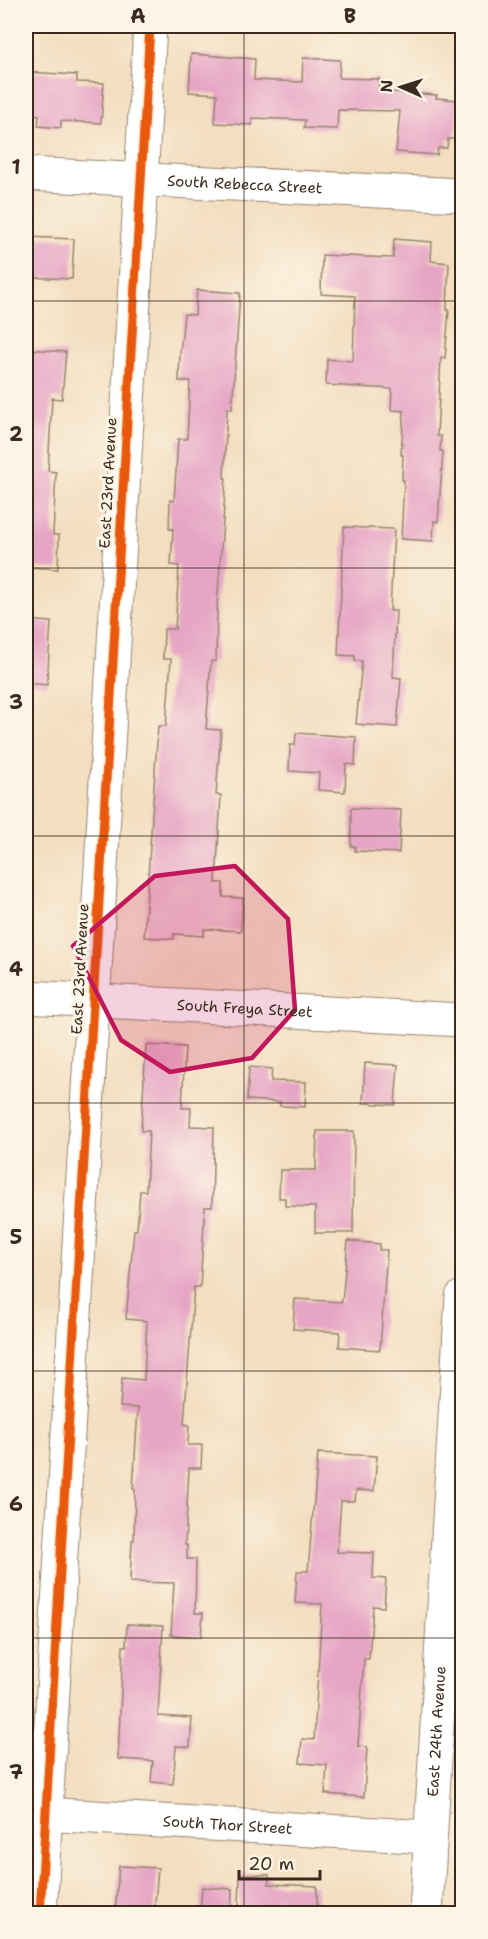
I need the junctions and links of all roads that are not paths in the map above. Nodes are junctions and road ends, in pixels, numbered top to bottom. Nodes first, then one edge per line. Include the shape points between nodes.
1 (150, 26) edge
2 (26, 174) edge
3 (141, 181) junction
4 (462, 195) edge
5 (26, 997) edge
6 (93, 1001) junction
7 (462, 1020) edge
8 (462, 1297) edge
9 (35, 1814) edge
10 (429, 1837) junction
11 (40, 1914) edge
12 (426, 1914) edge

1 - 3 street, East 23rd Avenue
2 - 3 street, South Rebecca Street
3 - 4 street, South Rebecca Street
3 - 6 street, East 23rd Avenue
5 - 6 street, South Freya Street
6 - 7 street, South Freya Street
6 - 9 street, East 23rd Avenue
8 - 10 street, East 24th Avenue
9 - 10 street, South Thor Street
9 - 11 street, East 23rd Avenue
10 - 12 street, East 24th Avenue

